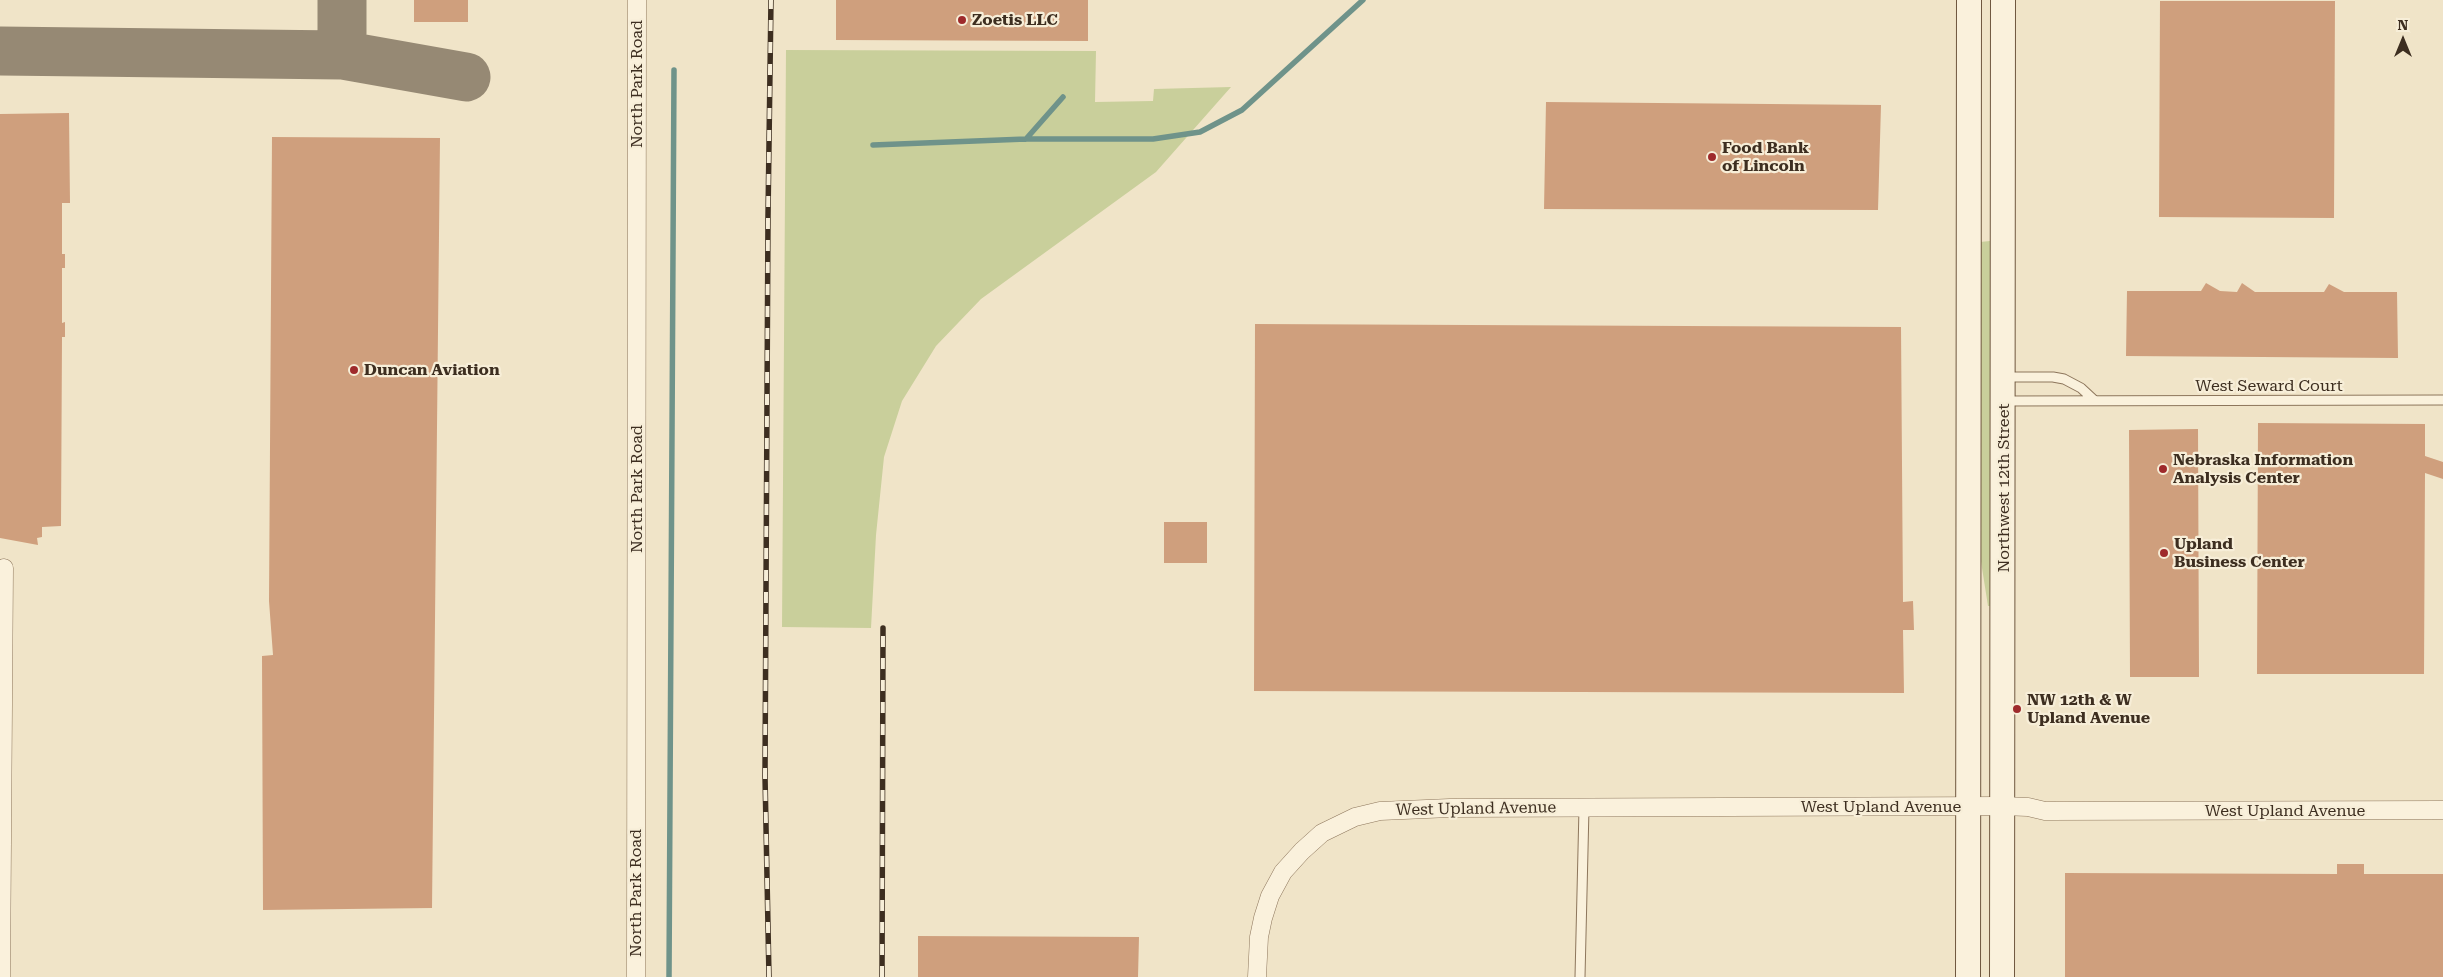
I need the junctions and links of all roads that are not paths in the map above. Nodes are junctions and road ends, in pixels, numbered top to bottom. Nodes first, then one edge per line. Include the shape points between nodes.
1 (637, 0) edge
2 (1969, 0) edge
3 (2003, 0) edge
4 (2004, 377) junction
5 (2443, 400) edge
6 (2004, 401) junction
7 (2095, 401) junction
8 (4, 568) dead end
9 (2002, 806) junction
10 (1969, 807) junction
11 (1584, 808) junction
12 (2443, 810) edge
13 (1, 977) edge
14 (636, 977) edge
15 (1257, 977) edge
16 (1580, 977) edge
17 (1968, 977) edge
18 (2002, 977) edge

1 - 14 street, North Park Road
2 - 10 main road
3 - 4 main road, Northwest 12th Street
4 - 6 main road, Northwest 12th Street
4 - 7 lane via 2053,377 2081,388
5 - 7 lane, West Seward Court
6 - 7 lane, West Seward Court
6 - 9 main road, Northwest 12th Street
8 - 13 street
9 - 10 street, West Upland Avenue
9 - 12 street, West Upland Avenue via 2045,811
9 - 18 main road, Northwest 12th Street
10 - 11 street, West Upland Avenue
10 - 17 main road
11 - 15 street, West Upland Avenue via 1396,809 1355,817 1322,833 1292,861 1270,896 1260,930
11 - 16 lane

